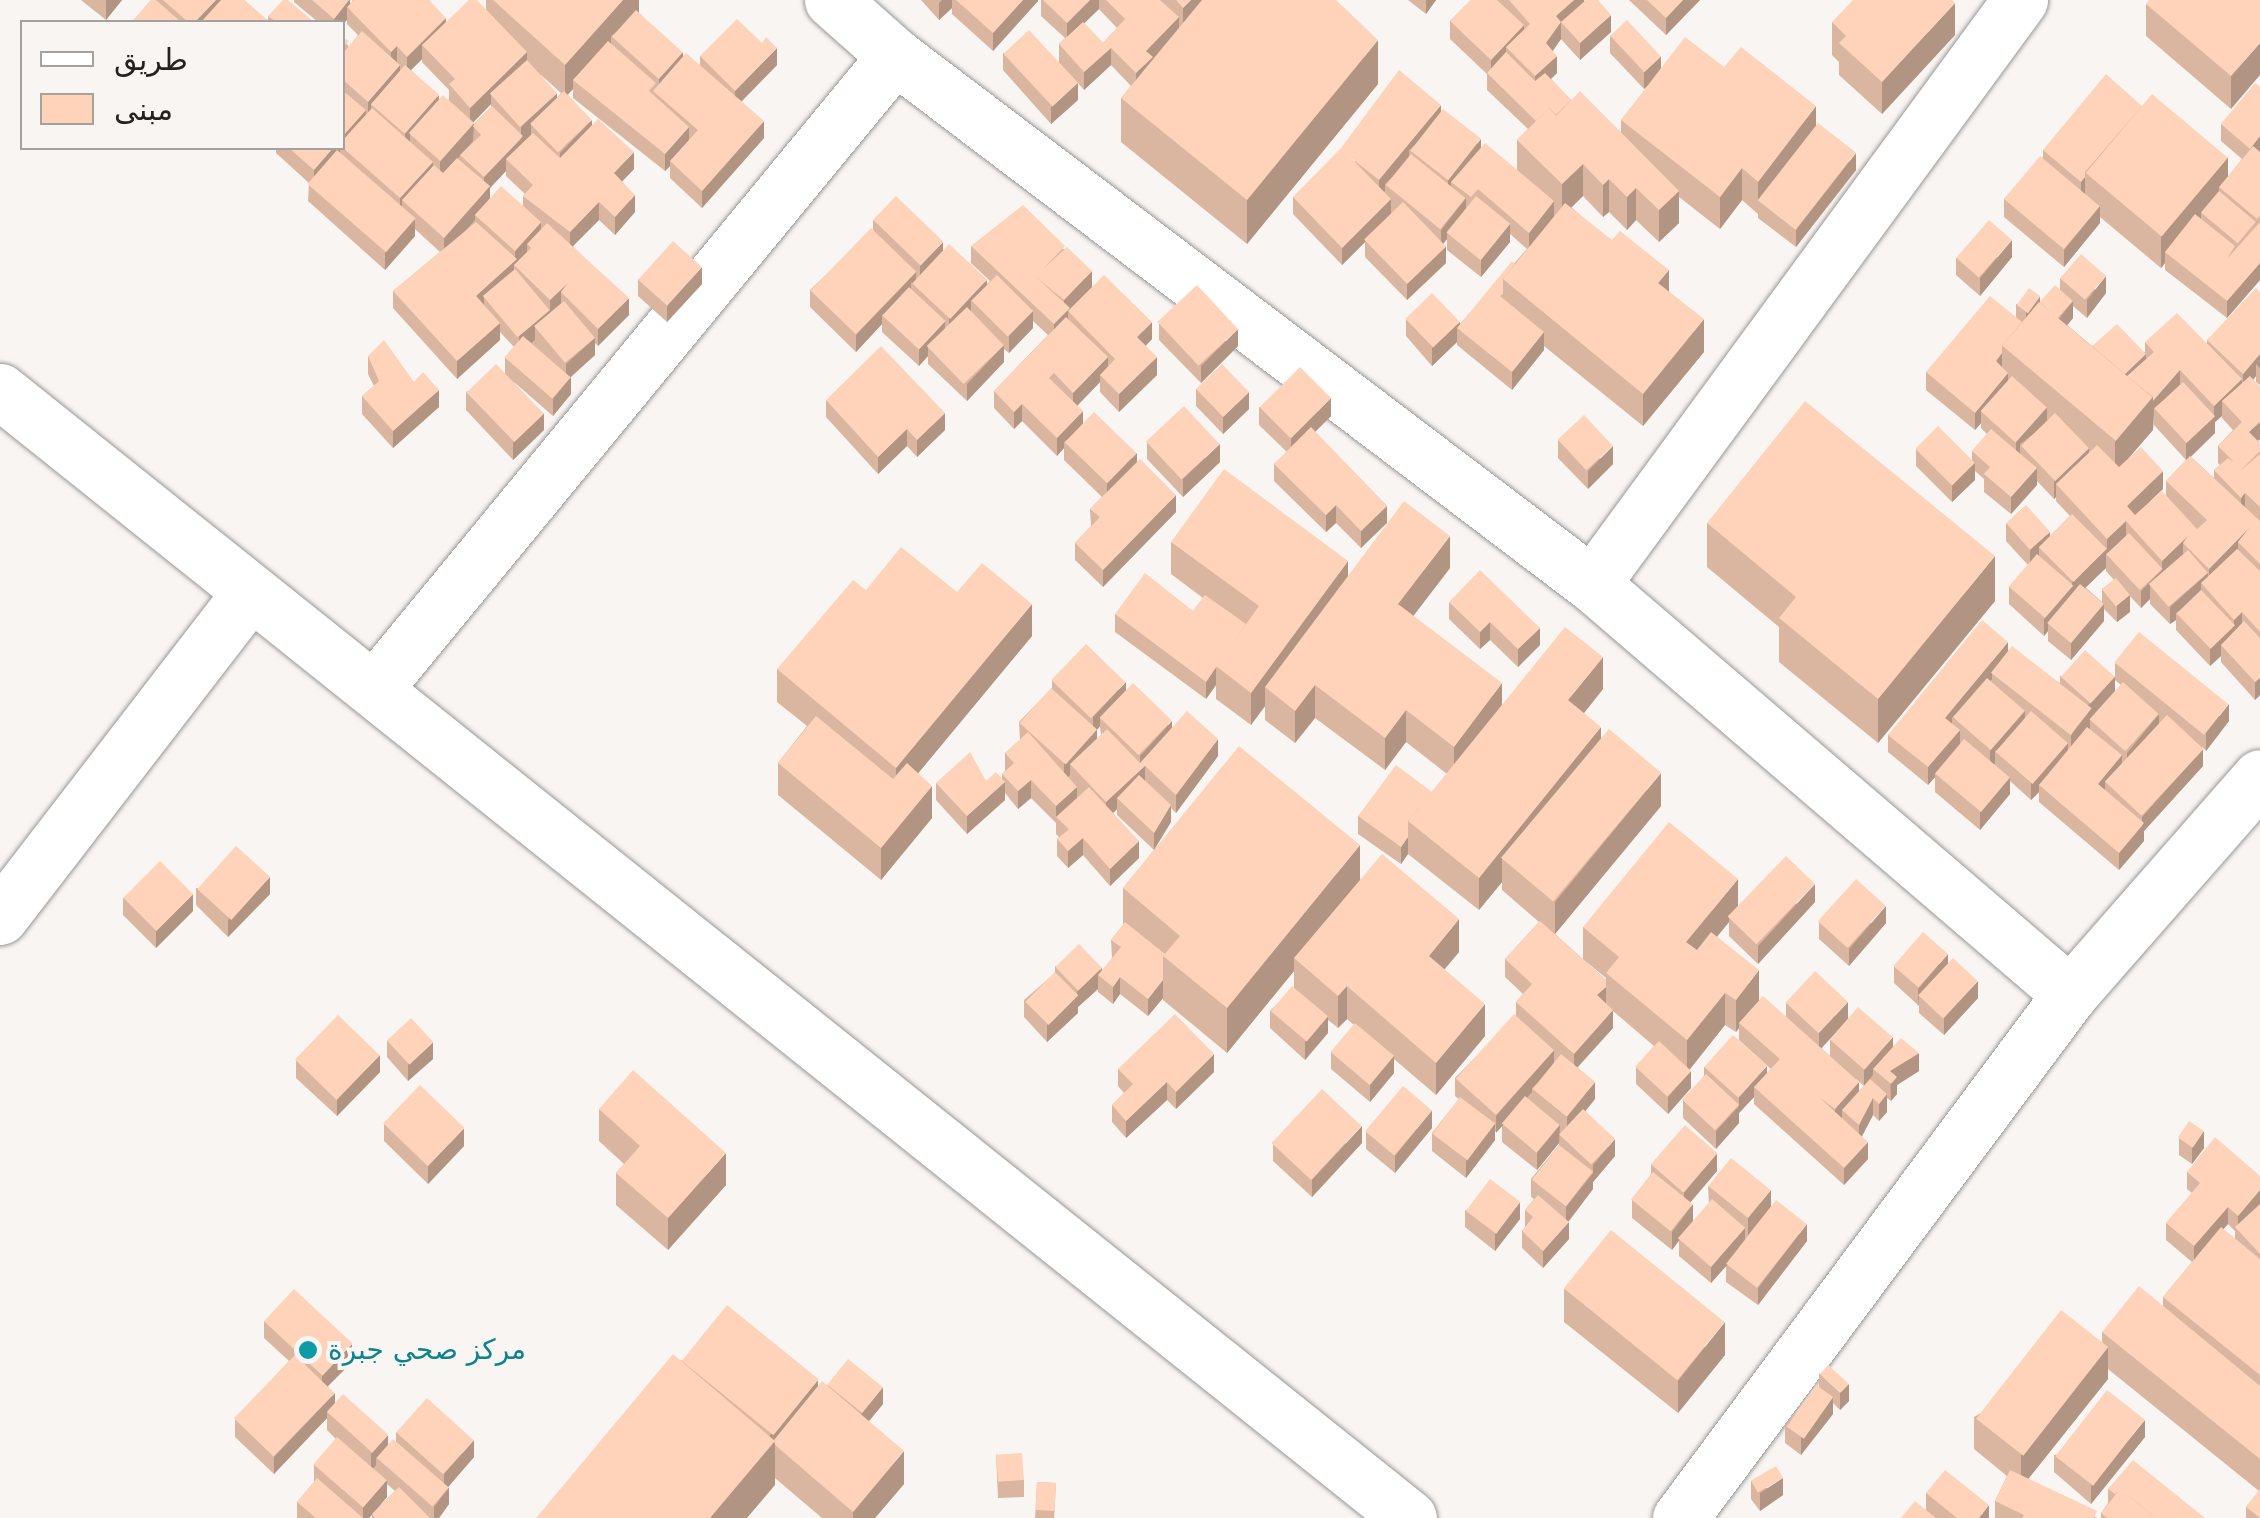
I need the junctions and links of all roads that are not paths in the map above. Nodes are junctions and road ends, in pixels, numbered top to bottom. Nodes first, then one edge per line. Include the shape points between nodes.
1 (832, 0) edge
2 (2018, 1) edge
3 (895, 56) junction
4 (0, 392) edge
5 (1592, 584) junction
6 (250, 592) junction
7 (374, 689) junction
8 (2260, 777) edge
9 (0, 917) edge
10 (2070, 994) junction
11 (1409, 1518) edge
12 (1680, 1518) edge

1 - 3 street
2 - 5 street
3 - 5 street
3 - 7 street
4 - 6 street
5 - 10 street
6 - 7 street
6 - 9 street
7 - 11 street
8 - 10 street
10 - 12 street

